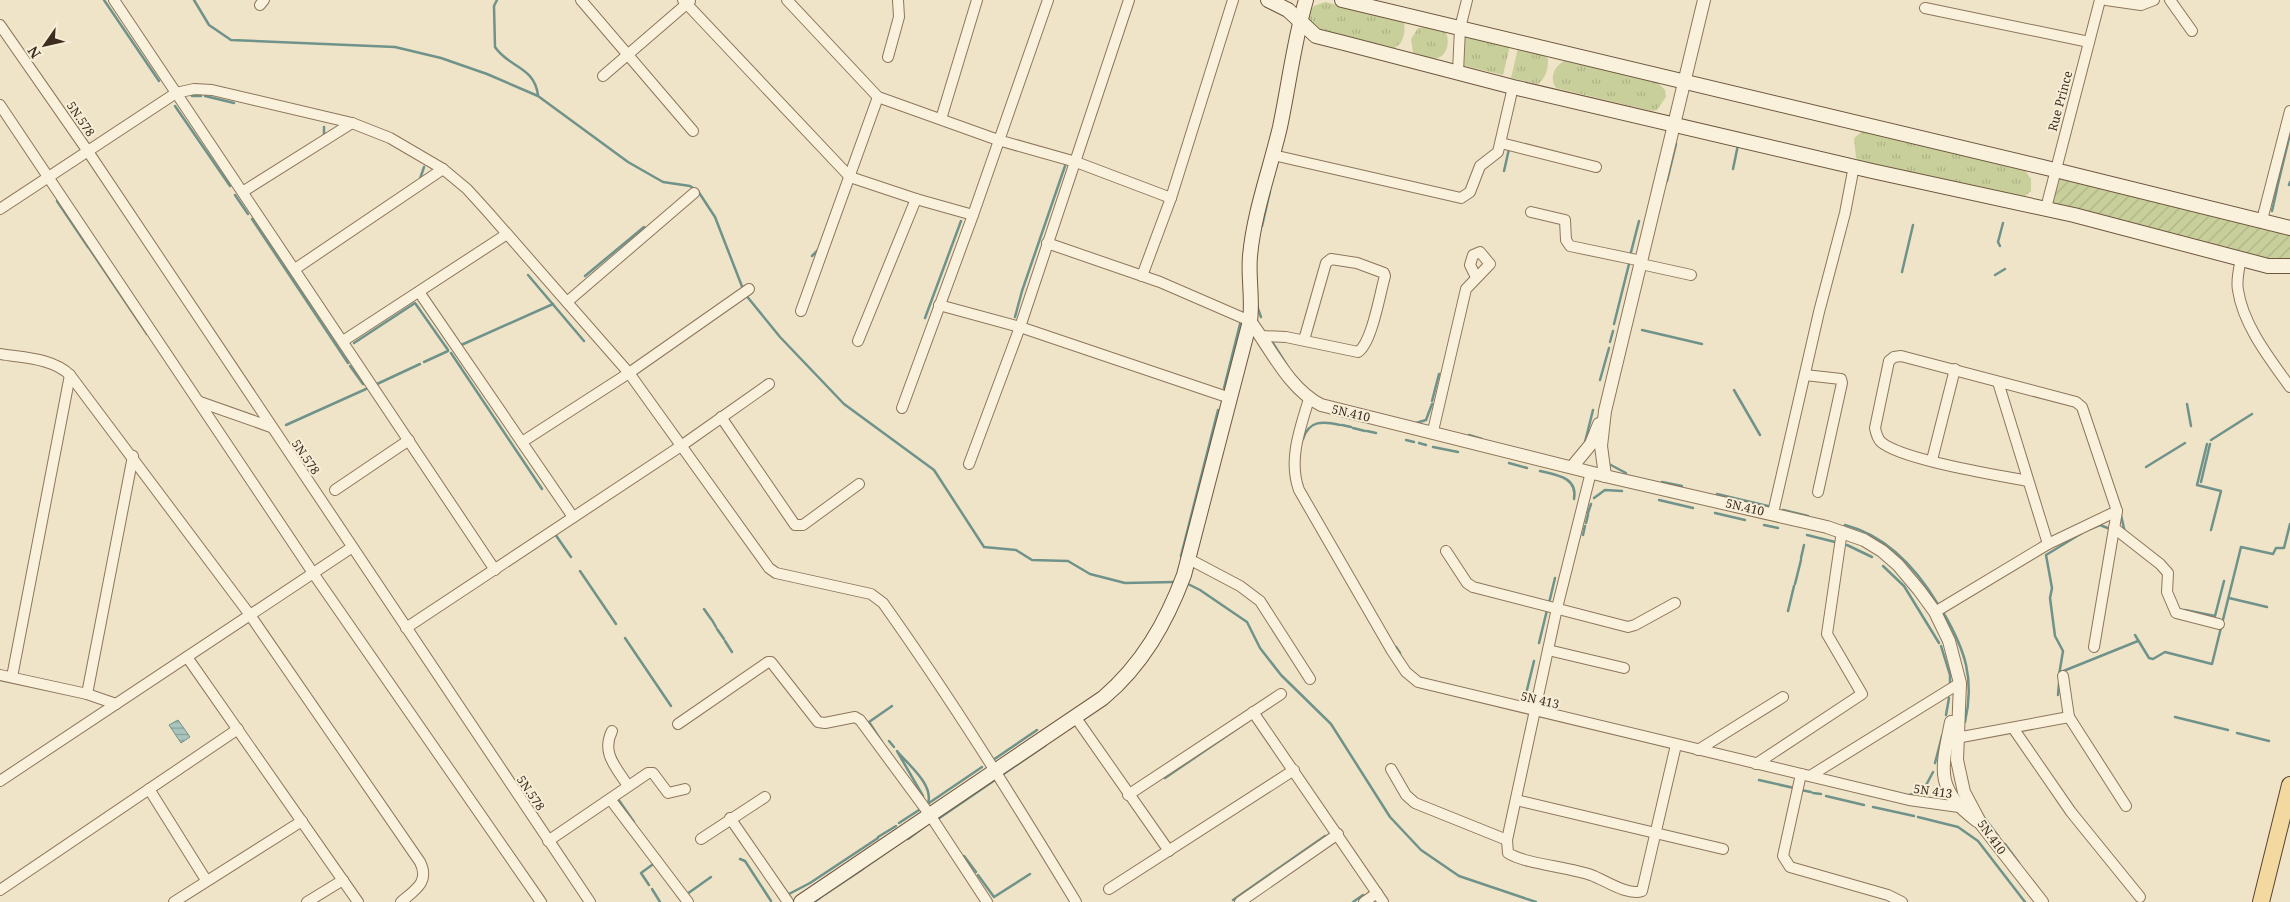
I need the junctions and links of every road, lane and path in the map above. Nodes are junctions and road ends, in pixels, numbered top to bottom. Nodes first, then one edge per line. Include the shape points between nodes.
1 (114, 0) edge
2 (581, 0) edge
3 (787, 0) edge
4 (977, 0) edge
5 (1048, 0) edge
6 (1129, 0) edge
7 (1233, 0) edge
8 (1268, 0) edge
9 (1306, 0) edge
10 (1342, 0) edge
11 (1467, 0) edge
12 (1704, 0) edge
13 (2100, 0) edge
14 (2106, 0) edge
15 (2154, 0) edge
16 (2170, 0) edge
17 (687, 1) edge
18 (896, 1) edge
19 (1925, 8) dead end
20 (1300, 22) junction
21 (0, 25) edge
22 (1460, 28) junction
23 (2192, 31) dead end
24 (2089, 42) junction
25 (628, 55) junction
26 (888, 57) dead end
27 (1458, 72) junction
28 (603, 76) dead end
29 (1684, 82) junction
30 (1514, 87) junction
31 (176, 93) junction
32 (878, 97) junction
33 (0, 105) edge
34 (2290, 111) edge
35 (941, 119) junction
36 (352, 122) junction
37 (1675, 124) junction
38 (693, 131) dead end
39 (998, 140) junction
40 (1500, 144) junction
41 (87, 150) junction
42 (1273, 155) junction
43 (1076, 162) junction
44 (1854, 166) junction
45 (1596, 167) dead end
46 (443, 169) junction
47 (2055, 170) junction
48 (47, 177) junction
49 (850, 177) junction
50 (244, 191) junction
51 (694, 192) dead end
52 (1171, 198) junction
53 (916, 199) junction
54 (2046, 208) junction
55 (0, 209) edge
56 (1531, 212) dead end
57 (973, 215) junction
58 (2262, 220) junction
59 (2290, 228) edge
60 (507, 234) junction
61 (1047, 244) junction
62 (2241, 259) junction
63 (1641, 263) junction
64 (2290, 266) edge
65 (295, 269) junction
66 (1691, 274) dead end
67 (1142, 276) junction
68 (1476, 277) dead end
69 (749, 290) dead end
70 (419, 292) junction
71 (567, 302) junction
72 (939, 305) junction
73 (801, 311) dead end
74 (1250, 321) junction
75 (1020, 327) junction
76 (1261, 336) junction
77 (1304, 340) junction
78 (343, 341) junction
79 (858, 342) dead end
80 (0, 354) edge
81 (1955, 369) junction
82 (629, 373) junction
83 (70, 375) junction
84 (1805, 375) junction
85 (1998, 382) junction
86 (769, 384) dead end
87 (2290, 387) edge
88 (1230, 398) junction
89 (1309, 399) junction
90 (200, 402) junction
91 (902, 408) dead end
92 (1605, 411) junction
93 (721, 417) junction
94 (271, 427) junction
95 (1433, 432) junction
96 (409, 440) junction
97 (522, 442) junction
98 (681, 446) junction
99 (133, 456) junction
100 (1932, 460) junction
101 (969, 464) dead end
102 (1572, 467) junction
103 (1592, 472) junction
104 (1605, 476) junction
105 (2028, 481) junction
106 (859, 484) dead end
107 (335, 490) dead end
108 (1818, 492) dead end
109 (2117, 511) junction
110 (1773, 513) junction
111 (573, 517) junction
112 (2114, 528) junction
113 (1842, 531) junction
114 (2048, 544) junction
115 (351, 548) junction
116 (1446, 551) dead end
117 (1187, 558) junction
118 (495, 570) junction
119 (313, 573) junction
120 (1675, 603) dead end
121 (1558, 608) junction
122 (1934, 612) junction
123 (250, 615) junction
124 (2219, 624) dead end
125 (406, 628) junction
126 (2094, 647) dead end
127 (1548, 650) junction
128 (187, 657) junction
129 (1624, 668) dead end
130 (0, 675) edge
131 (2063, 676) dead end
132 (12, 677) junction
133 (1310, 679) dead end
134 (1960, 687) junction
135 (87, 694) junction
136 (1281, 694) dead end
137 (1783, 697) dead end
138 (116, 704) junction
139 (1534, 711) junction
140 (1253, 712) junction
141 (2069, 717) junction
142 (1076, 718) junction
143 (678, 724) dead end
144 (2013, 728) junction
145 (238, 729) junction
146 (612, 731) dead end
147 (1952, 739) junction
148 (1676, 745) junction
149 (1698, 750) junction
150 (1756, 764) junction
151 (996, 770) junction
152 (1294, 770) junction
153 (1391, 770) dead end
154 (1806, 775) junction
155 (0, 781) edge
156 (2290, 785) edge
157 (628, 786) junction
158 (149, 789) junction
159 (685, 789) dead end
160 (1128, 795) junction
161 (764, 797) dead end
162 (610, 799) junction
163 (1516, 800) junction
164 (1964, 805) junction
165 (2126, 806) dead end
166 (930, 815) junction
167 (730, 818) junction
168 (302, 821) junction
169 (1656, 833) junction
170 (1338, 834) junction
171 (701, 839) dead end
172 (1507, 840) junction
173 (548, 841) junction
174 (1723, 849) dead end
175 (1169, 851) junction
176 (206, 880) junction
177 (343, 880) junction
178 (1109, 889) dead end
179 (0, 890) edge
180 (2140, 897) dead end
181 (1380, 898) edge
182 (174, 902) edge
183 (307, 902) edge
184 (358, 902) edge
185 (401, 902) edge
186 (541, 902) edge
187 (590, 902) edge
188 (688, 902) edge
189 (788, 902) edge
190 (801, 902) edge
191 (987, 902) edge
192 (1076, 902) edge
193 (1240, 902) edge
194 (1364, 902) edge
195 (1902, 902) edge
196 (2042, 902) edge
197 (2261, 902) edge

1 - 31 street
2 - 25 street
3 - 32 street
4 - 35 street
5 - 39 street
6 - 43 street
7 - 52 street
8 - 20 main road via 1288,10
9 - 20 main road
10 - 22 main road
11 - 22 street
12 - 29 street
13 - 24 street, Rue Prince
14 - 15 street via 2141,5
16 - 23 street
17 - 25 street
17 - 49 street
18 - 26 street via 899,17
19 - 24 street
20 - 27 main road via 1316,36
20 - 42 main road
21 - 41 street, 5N.578
22 - 27 street
22 - 29 main road
24 - 47 street, Rue Prince
25 - 28 street
25 - 38 street
27 - 30 main road
29 - 37 street
29 - 47 main road
30 - 37 main road
30 - 40 street
31 - 36 street via 212,90
31 - 41 street
31 - 50 street
32 - 35 street
32 - 49 street
33 - 48 street
34 - 58 street
35 - 39 street
36 - 46 street via 390,138
36 - 50 street
37 - 44 main road
37 - 63 street
39 - 43 street
39 - 57 street
40 - 42 street via 1496,155 1480,166 1470,192 1461,198
40 - 45 street
41 - 48 street
41 - 94 street, 5N.578
42 - 74 main road via 1253,233
43 - 52 street
43 - 61 street
44 - 54 main road
44 - 84 street
46 - 60 street via 467,189
46 - 65 street
47 - 54 street, Rue Prince
47 - 58 main road
48 - 55 street
48 - 90 street
49 - 53 street
49 - 73 street
50 - 65 street
51 - 71 street
52 - 67 street
53 - 57 street
53 - 79 street
54 - 62 main road
56 - 63 street via 1565,220 1566,240 1570,246
57 - 72 street
58 - 59 main road
60 - 70 street
60 - 71 street
61 - 67 street
61 - 75 street
62 - 64 main road via 2268,266
62 - 87 street via 2237,282 2239,298 2259,339
63 - 66 street
63 - 92 street
65 - 78 street
67 - 74 street
68 - 95 street via 1466,289
69 - 82 street
70 - 78 street
70 - 97 street
71 - 82 street
72 - 75 street
72 - 91 street
74 - 76 street, 5N.410
74 - 88 main road
75 - 88 street
75 - 101 street
76 - 77 street
76 - 89 street, 5N.410
77 - 77 street via 1354,352 1362,349 1384,273 1357,263 1326,262
78 - 96 street
80 - 83 street via 61,366
81 - 85 street
81 - 100 street
81 - 100 street via 1901,356 1889,361 1876,433 1883,443
82 - 97 street
82 - 98 street
83 - 99 street
83 - 132 street
84 - 108 street via 1840,379 1842,383
84 - 110 street
85 - 105 street
85 - 109 street via 2076,402 2082,407
86 - 93 street
88 - 117 main road
89 - 95 street, 5N.410 via 1334,410
89 - 139 street, 5N 413 via 1296,446 1293,475 1406,672 1425,685
90 - 94 street
90 - 119 street
92 - 102 street via 1591,444
92 - 104 street via 1601,446
93 - 98 street
93 - 106 street via 795,525 803,525
94 - 115 street, 5N.578
95 - 102 street, 5N.410
96 - 107 street
96 - 118 street
97 - 111 street
98 - 111 street
98 - 151 street via 769,568 776,573 870,594 883,603 943,687
99 - 123 street
99 - 135 street
100 - 105 street
102 - 103 street, 5N.410
103 - 104 street, 5N.410
103 - 121 street
104 - 110 street, 5N.410
105 - 114 street
109 - 112 street
109 - 114 street
110 - 113 street, 5N.410
111 - 118 street
112 - 124 street via 2168,574 2167,592 2176,613
112 - 126 street
113 - 122 street, 5N.410 via 1864,540 1898,565
113 - 150 street via 1826,634 1862,694
114 - 122 street
115 - 119 street
115 - 125 street, 5N.578
116 - 121 street via 1473,587
117 - 133 street via 1240,586 1260,601
117 - 142 main road via 1173,603 1149,648 1115,688
118 - 125 street
119 - 123 street
119 - 186 street
120 - 121 street via 1632,626
121 - 127 street
122 - 134 street, 5N.410 via 1949,641
123 - 128 street
123 - 185 street via 420,862 424,874 420,887
125 - 173 street, 5N.578
127 - 129 street
127 - 139 street
128 - 138 street
128 - 145 street
130 - 132 street
131 - 141 street
132 - 135 street
134 - 147 street, 5N.410
134 - 154 street
135 - 138 street
136 - 140 street
137 - 149 street
138 - 155 street
139 - 148 street, 5N 413
139 - 163 street
140 - 152 street
140 - 160 street
141 - 144 street
141 - 165 street
142 - 151 main road
142 - 160 street
143 - 166 street via 771,662 818,722 855,717 860,720
144 - 147 street
144 - 180 street via 2071,812
145 - 158 street
145 - 168 street
146 - 157 street via 607,746 609,755
147 - 164 street, 5N.410
148 - 149 street, 5N 413
148 - 169 street
149 - 150 street, 5N 413
150 - 154 street, 5N 413
151 - 166 main road
151 - 192 street
152 - 170 street
152 - 175 street
153 - 172 street via 1415,803
154 - 164 street, 5N 413 via 1909,800
154 - 195 street via 1783,856 1790,868 1888,895
156 - 197 main road
157 - 159 street via 650,772 668,793
157 - 162 street
158 - 176 street
158 - 179 street
160 - 175 street
161 - 167 street
162 - 173 street
162 - 188 street
163 - 169 street
163 - 172 street
164 - 196 street, 5N.410
166 - 190 main road
166 - 191 street
167 - 171 street
167 - 189 street
168 - 176 street via 221,874
168 - 177 street
169 - 172 street via 1644,888 1638,892 1591,875 1511,854 1506,849
169 - 174 street
170 - 181 street
170 - 193 street
173 - 187 street, 5N.578
175 - 178 street
176 - 182 street
177 - 183 street
177 - 184 street
181 - 194 street

